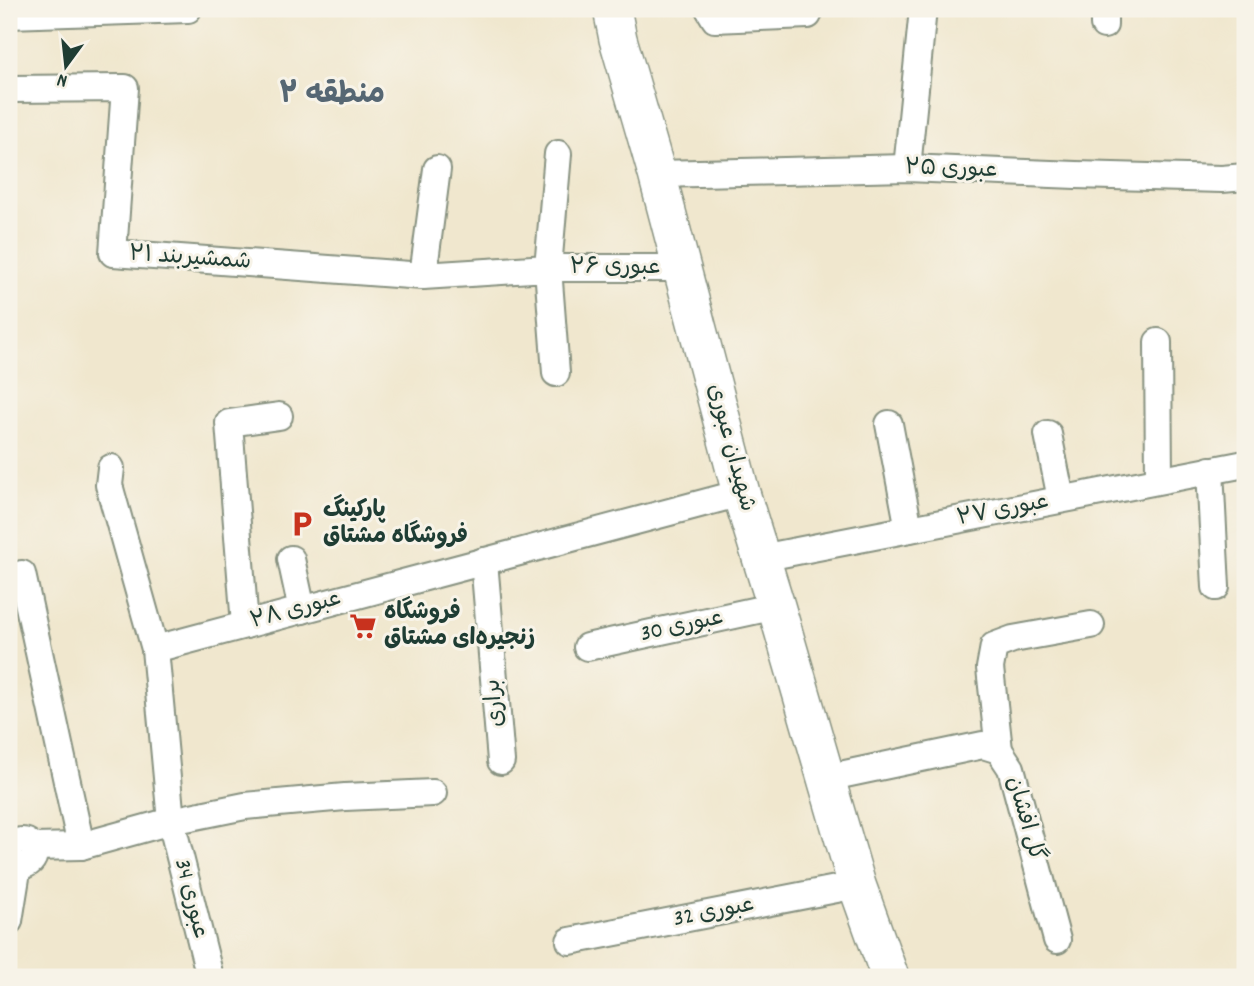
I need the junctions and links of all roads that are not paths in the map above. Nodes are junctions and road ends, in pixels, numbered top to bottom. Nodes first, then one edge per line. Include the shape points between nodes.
1 (188, 9) edge
2 (612, 9) edge
3 (709, 9) edge
4 (923, 9) edge
5 (9, 15) edge
6 (808, 15) dead end
7 (9, 89) edge
8 (558, 154) dead end
9 (907, 168) junction
10 (437, 169) dead end
11 (657, 174) junction
12 (1245, 177) edge
13 (548, 268) junction
14 (682, 268) junction
15 (423, 276) junction
16 (1158, 342) dead end
17 (556, 373) dead end
18 (279, 416) dead end
19 (889, 424) dead end
20 (1048, 434) dead end
21 (1245, 464) edge
22 (111, 468) dead end
23 (1210, 470) junction
24 (1159, 480) junction
25 (741, 493) junction
26 (1061, 499) junction
27 (909, 529) junction
28 (761, 558) junction
29 (291, 559) dead end
30 (484, 561) junction
31 (22, 574) dead end
32 (1216, 587) dead end
33 (776, 606) junction
34 (302, 610) junction
35 (245, 625) junction
36 (1091, 625) dead end
37 (587, 647) dead end
38 (155, 649) junction
39 (999, 750) junction
40 (501, 761) dead end
41 (826, 778) junction
42 (433, 793) dead end
43 (171, 821) junction
44 (81, 846) junction
45 (18, 855) edge
46 (858, 885) junction
47 (9, 921) edge
48 (1057, 940) dead end
49 (570, 941) dead end
50 (210, 977) edge
51 (869, 977) edge
52 (890, 977) edge

1 - 5 street
2 - 11 main road, شهیدان عبوری
3 - 6 street via 715,19
4 - 9 street
7 - 15 street, شمشیربند ۲۱ via 125,88 113,253
8 - 13 street
9 - 11 street, عبوری ۲۵
9 - 12 street, عبوری ۲۵
10 - 15 street
11 - 14 main road, شهیدان عبوری
13 - 14 street, عبوری ۲۶
13 - 15 street, عبوری ۲۶
13 - 17 street, عبوری ۲۶
14 - 25 main road, شهیدان عبوری
16 - 24 street
18 - 35 street via 229,423
19 - 27 street
20 - 26 street
21 - 23 street, عبوری ۲۷
22 - 38 street via 109,485
23 - 24 street, عبوری ۲۷
23 - 32 street
24 - 26 street, عبوری ۲۷
25 - 28 main road, شهیدان عبوری
25 - 30 street, عبوری ۲۸
26 - 27 street, عبوری ۲۷
27 - 28 street, عبوری ۲۷
28 - 33 main road, شهیدان عبوری
29 - 34 street
30 - 34 street, عبوری ۲۸
30 - 40 street, براری
31 - 44 street
33 - 37 street, عبوری 30
33 - 41 main road, شهیدان عبوری
34 - 35 street, عبوری ۲۸
35 - 38 street, عبوری ۲۸
36 - 39 street via 994,646 990,668
38 - 43 street
39 - 41 street, گل افشان via 984,745
39 - 48 street, گل افشان via 1011,768
41 - 46 main road, شهیدان عبوری
42 - 43 street via 245,806
43 - 44 street
43 - 50 street, عبوری 34
44 - 45 street
45 - 47 street
46 - 49 street, عبوری 32
46 - 51 main road, شهیدان عبوری via 857,922
46 - 52 main road, شهیدان عبوری

